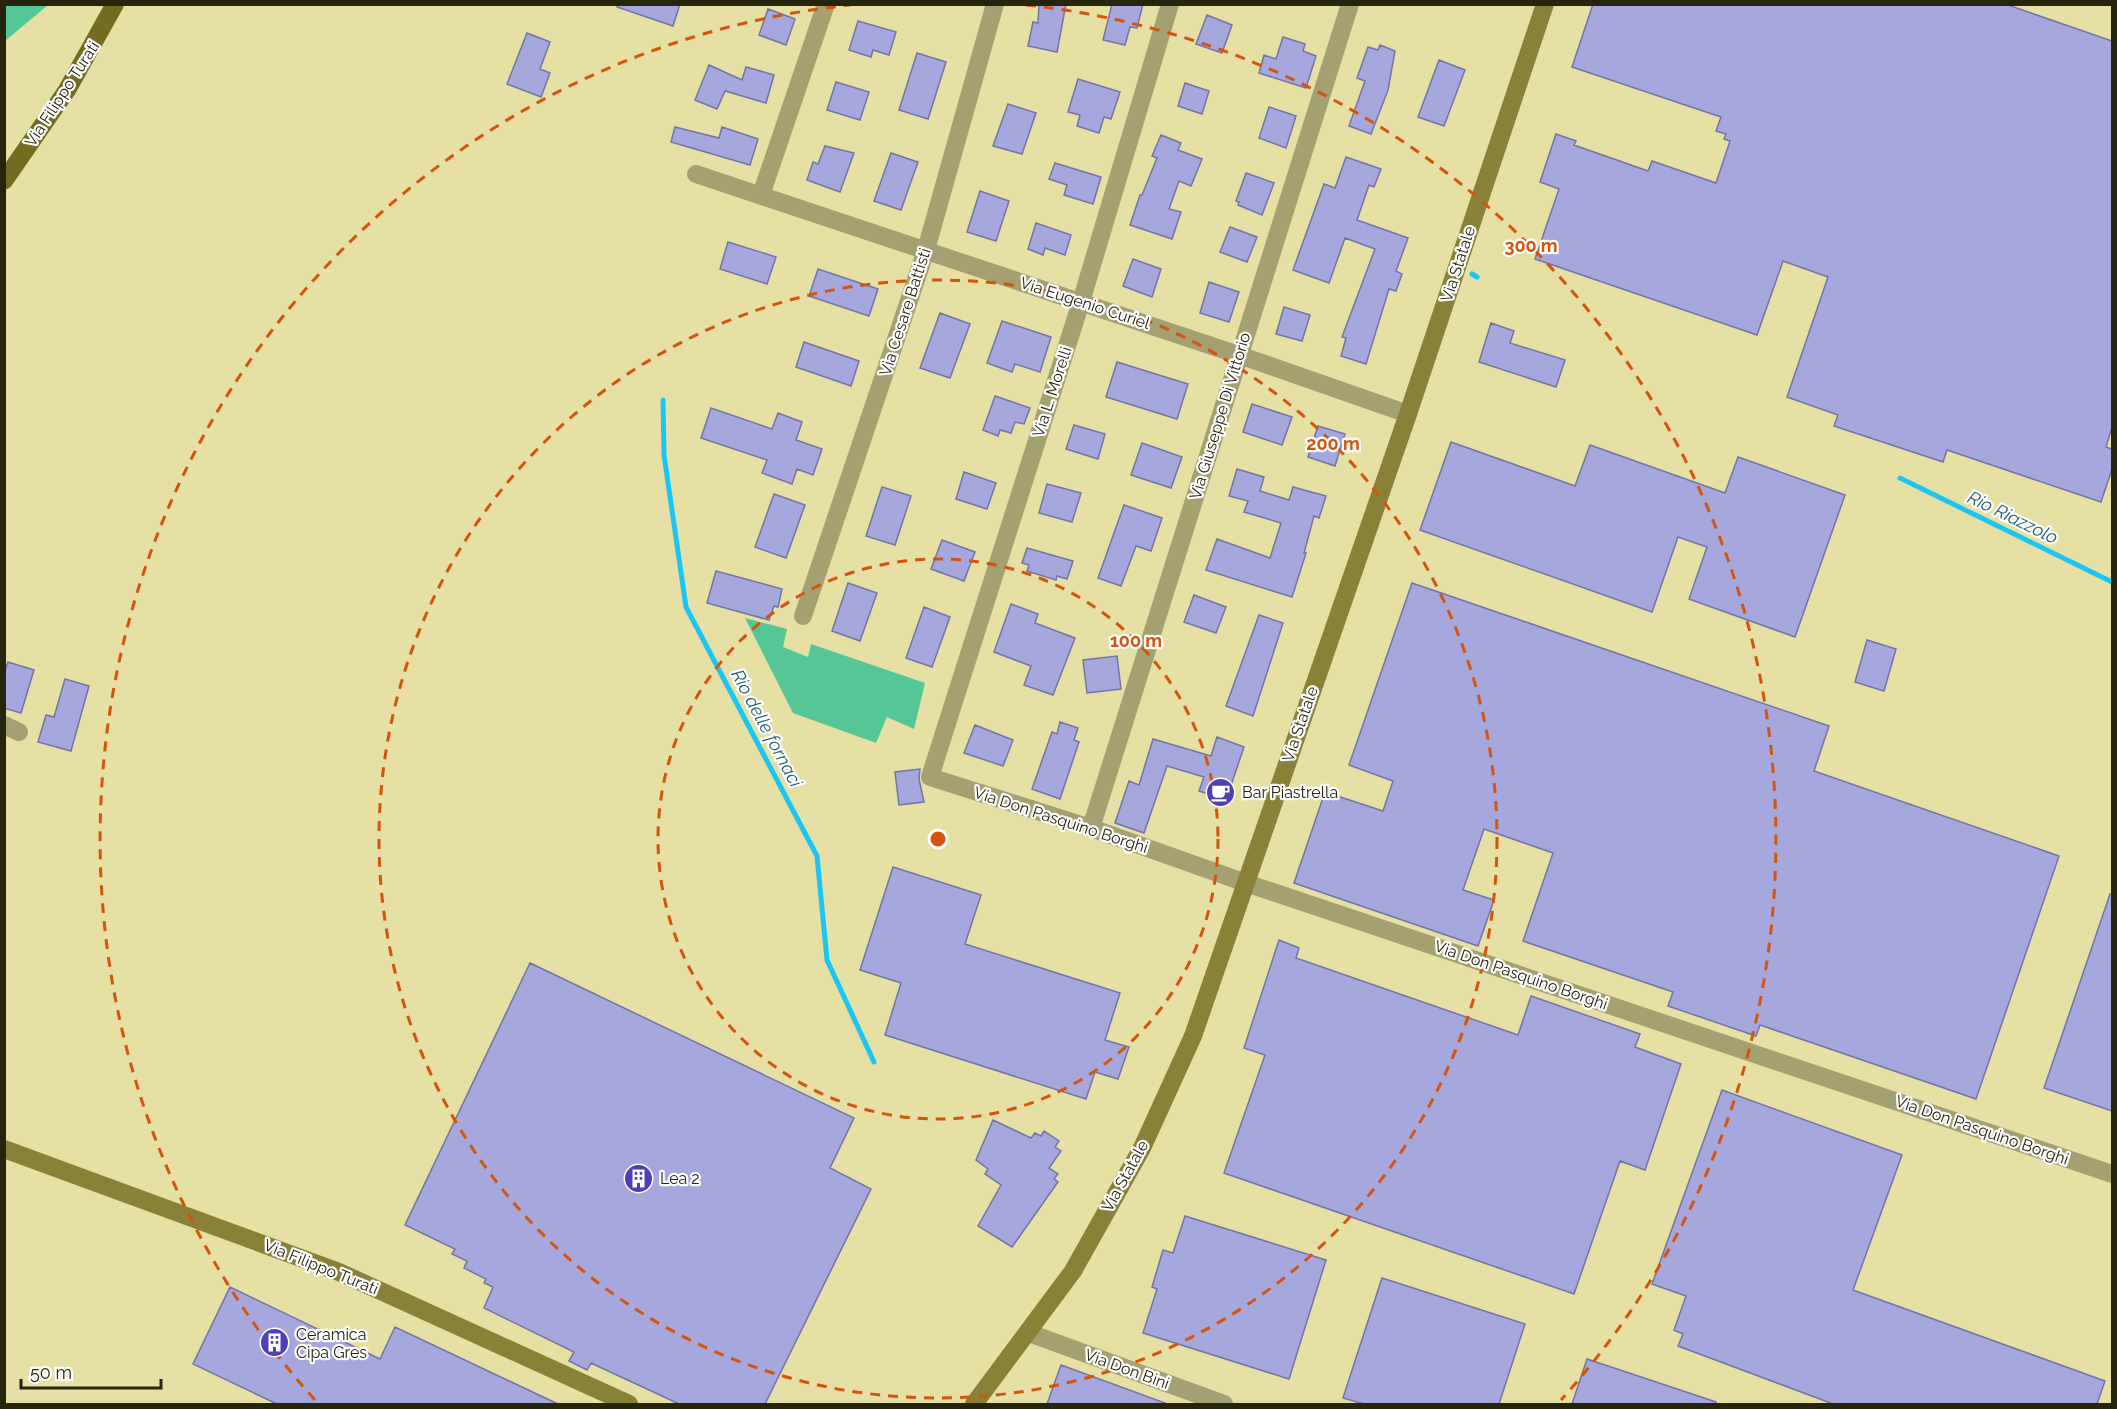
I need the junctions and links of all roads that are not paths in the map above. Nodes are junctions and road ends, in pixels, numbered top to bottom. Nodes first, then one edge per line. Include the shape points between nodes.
1 (116, 4) edge
2 (826, 4) edge
3 (996, 4) edge
4 (1170, 4) edge
5 (1350, 4) edge
6 (1545, 4) edge
7 (696, 174) dead end
8 (4, 181) edge
9 (761, 195) junction
10 (926, 250) junction
11 (1081, 302) junction
12 (1239, 355) junction
13 (1408, 414) junction
14 (803, 616) dead end
15 (930, 777) joint
16 (1090, 828) junction
17 (1246, 883) junction
18 (4, 1149) edge
19 (2112, 1174) edge
20 (1029, 1333) junction
21 (629, 1404) edge
22 (974, 1404) edge
23 (1224, 1404) edge

1 - 8 main road, Via Filippo Turati via 67,90
2 - 9 street
3 - 10 street, Via Cesare Battisti
4 - 11 street, Via L. Morelli
5 - 12 street, Via Giuseppe Di Vittorio
6 - 13 main road, Via Statale
7 - 9 street, Via Eugenio Curiel
9 - 10 street, Via Eugenio Curiel
10 - 11 street, Via Eugenio Curiel
10 - 14 street, Via Cesare Battisti
11 - 12 street, Via Eugenio Curiel
11 - 15 street, Via L. Morelli
12 - 13 street, Via Eugenio Curiel
12 - 16 street, Via Giuseppe Di Vittorio
13 - 17 main road, Via Statale
15 - 16 street, Via Don Pasquino Borghi
16 - 17 street, Via Don Pasquino Borghi
17 - 19 street, Via Don Pasquino Borghi
17 - 20 main road, Via Statale via 1193,1035 1142,1148 1073,1271
18 - 21 main road, Via Filippo Turati via 339,1272
20 - 22 main road, Via Statale
20 - 23 street, Via Don Bini

